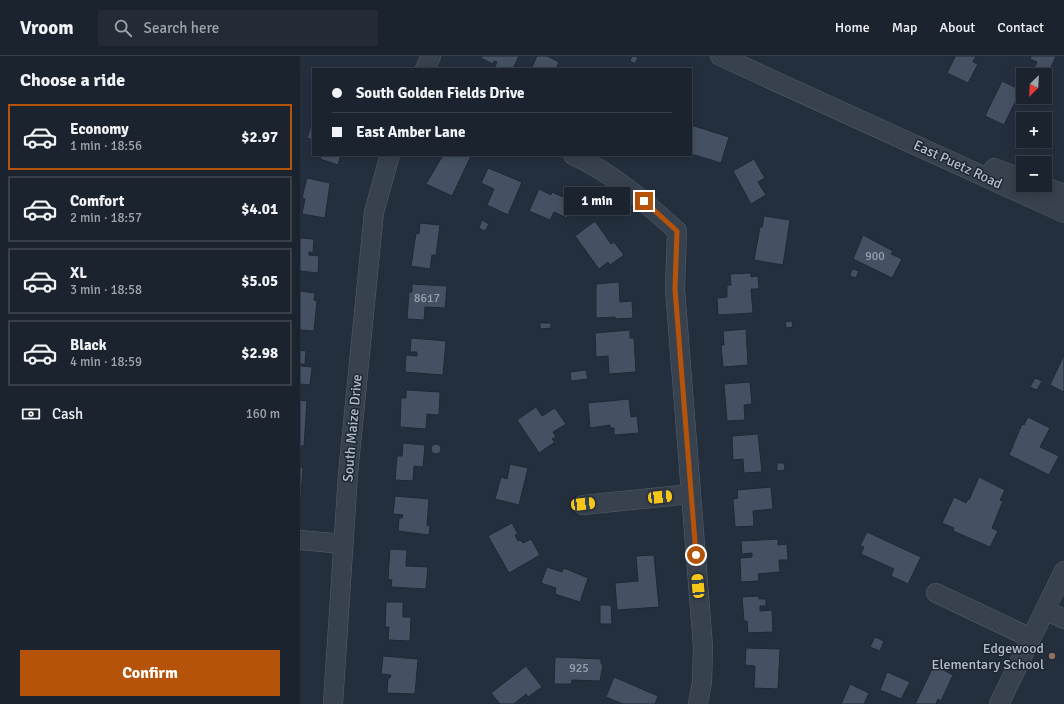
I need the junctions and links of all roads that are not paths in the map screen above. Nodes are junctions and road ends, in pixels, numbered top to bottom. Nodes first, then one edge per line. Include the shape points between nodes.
1 (432, 56) edge
2 (720, 56) edge
3 (426, 68) edge
4 (874, 125) junction
5 (390, 156) edge
6 (575, 156) edge
7 (1016, 176) edge
8 (1052, 190) edge
9 (1064, 194) edge
10 (1064, 213) edge
11 (691, 494) junction
12 (583, 504) dead end
13 (300, 540) edge
14 (343, 544) junction
15 (1064, 571) edge
16 (936, 593) dead end
17 (1045, 610) junction
18 (1064, 619) edge
19 (1031, 638) junction
20 (332, 704) edge
21 (698, 704) edge
22 (999, 704) edge

1 - 3 street
2 - 4 street, East Puetz Road
4 - 7 street, East Puetz Road
4 - 10 street, East Puetz Road
5 - 14 street, South Maize Drive via 374,212
6 - 11 street via 595,165 634,191 677,231 675,289
8 - 9 street
11 - 12 street
11 - 21 street via 703,647 702,682
13 - 14 street
14 - 20 street, South Maize Drive
15 - 17 street
16 - 19 street
17 - 18 street
17 - 19 street
19 - 22 street

